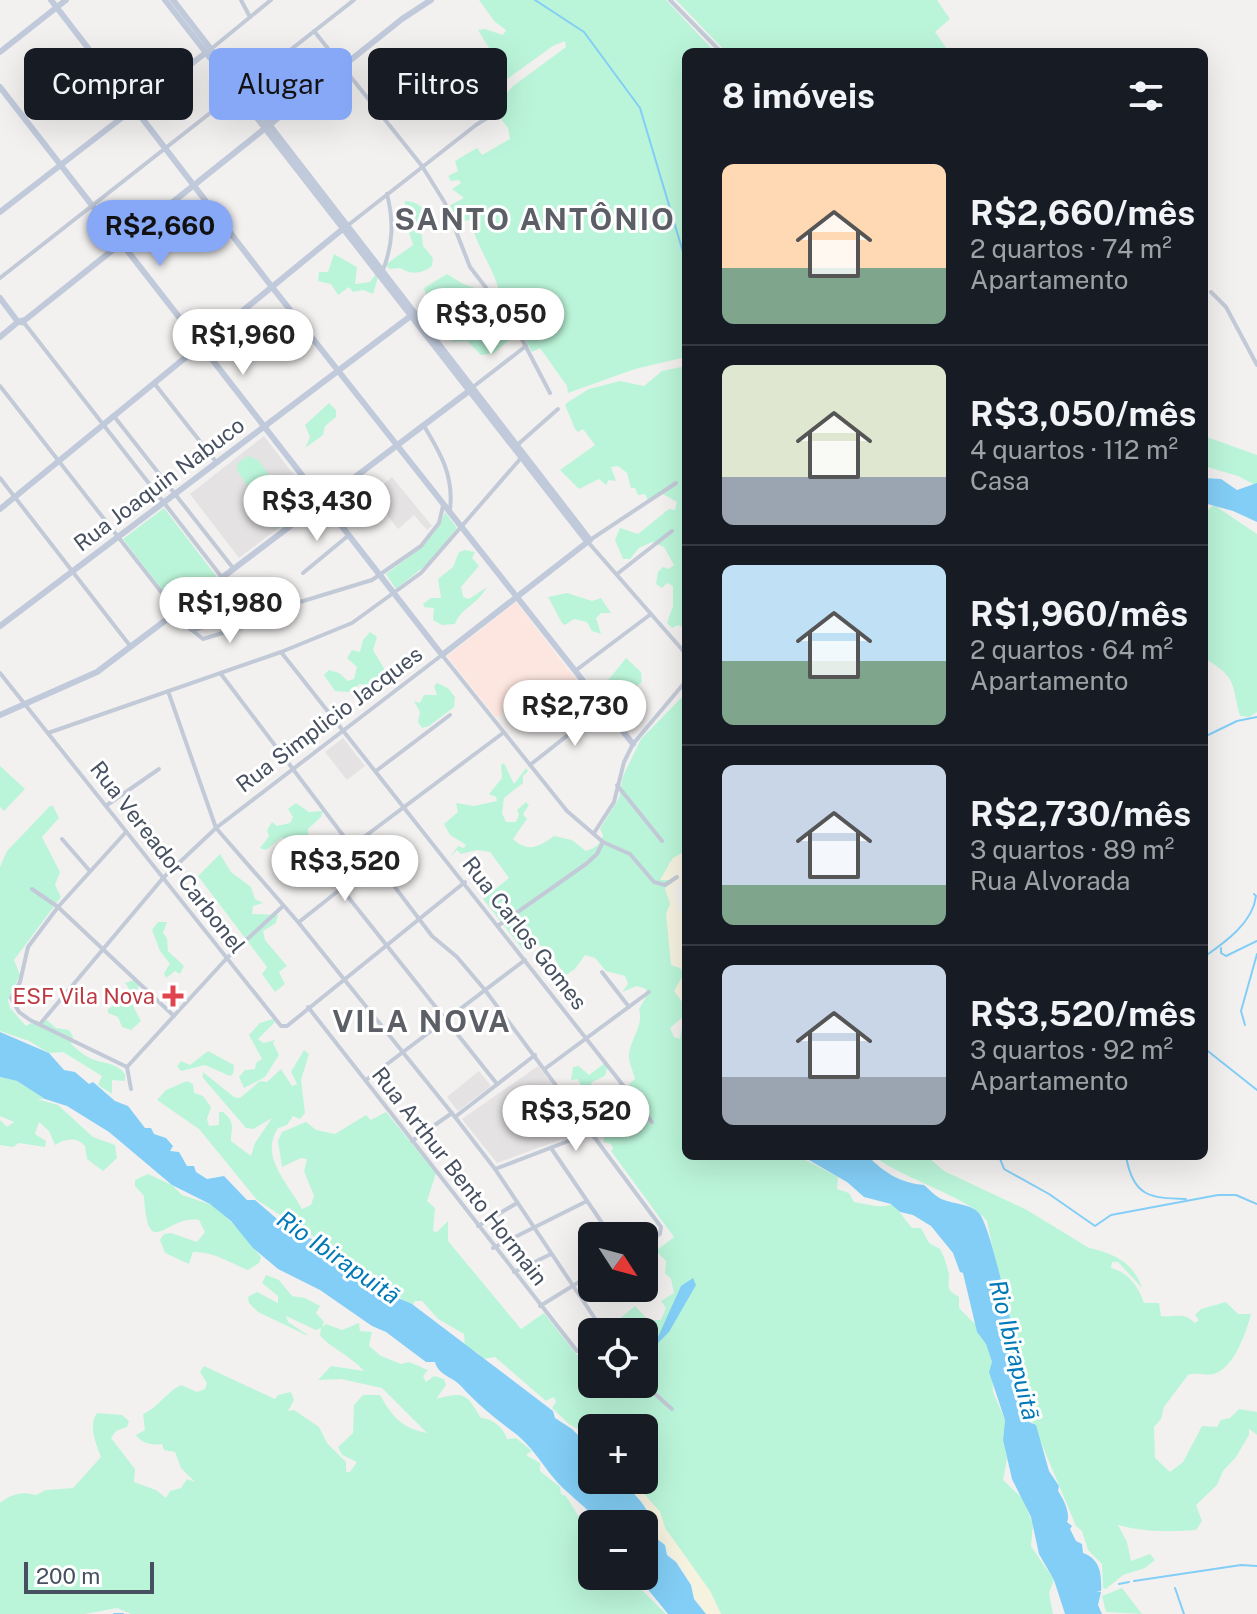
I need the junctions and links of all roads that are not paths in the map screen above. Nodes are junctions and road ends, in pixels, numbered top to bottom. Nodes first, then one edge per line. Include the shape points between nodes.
1 (51, 0) edge
2 (66, 0) edge
3 (165, 0) edge
4 (173, 0) edge
5 (241, 0) edge
6 (271, 0) edge
7 (354, 0) edge
8 (431, 0) edge
9 (670, 0) edge
10 (57, 7) junction
11 (250, 17) junction
12 (314, 31) junction
13 (88, 48) edge
14 (292, 48) edge
15 (328, 48) edge
16 (717, 48) edge
17 (208, 50) junction
18 (0, 52) edge
19 (352, 59) edge
20 (193, 62) edge
21 (352, 77) edge
22 (0, 87) edge
23 (209, 113) edge
24 (120, 120) edge
25 (143, 120) edge
26 (262, 120) edge
27 (276, 120) edge
28 (485, 120) edge
29 (267, 127) junction
30 (165, 149) junction
31 (62, 165) junction
32 (422, 166) junction
33 (193, 185) junction
34 (387, 194) junction
35 (93, 205) junction
36 (0, 212) edge
37 (345, 228) junction
38 (122, 243) junction
39 (365, 254) junction
40 (383, 271) junction
41 (0, 278) edge
42 (272, 287) junction
43 (1211, 292) dead end
44 (0, 298) edge
45 (412, 315) junction
46 (18, 322) junction
47 (0, 337) edge
48 (200, 344) junction
49 (526, 346) junction
50 (1257, 365) edge
51 (338, 371) junction
52 (154, 383) junction
53 (0, 386) edge
54 (470, 389) junction
55 (550, 393) dead end
56 (558, 409) dead end
57 (113, 415) junction
58 (102, 424) junction
59 (424, 426) junction
60 (263, 428) junction
61 (398, 445) junction
62 (515, 447) junction
63 (523, 457) junction
64 (57, 461) junction
65 (217, 463) junction
66 (0, 478) edge
67 (676, 483) dead end
68 (175, 495) junction
69 (14, 497) junction
70 (163, 501) junction
71 (442, 501) junction
72 (324, 503) junction
73 (0, 509) edge
74 (450, 512) junction
75 (461, 527) junction
76 (672, 531) dead end
77 (349, 535) junction
78 (116, 537) junction
79 (590, 542) junction
80 (235, 570) junction
81 (72, 571) junction
82 (303, 573) dead end
83 (617, 574) junction
84 (380, 575) junction
85 (224, 578) junction
86 (395, 594) junction
87 (517, 598) junction
88 (184, 609) junction
89 (177, 614) junction
90 (651, 614) junction
91 (252, 616) junction
92 (0, 626) edge
93 (196, 630) junction
94 (131, 647) junction
95 (682, 649) edge
96 (281, 652) junction
97 (442, 655) junction
98 (575, 671) junction
99 (0, 673) edge
100 (221, 673) junction
101 (682, 686) edge
102 (168, 691) junction
103 (25, 705) junction
104 (602, 708) junction
105 (0, 715) edge
106 (450, 715) dead end
107 (343, 731) junction
108 (48, 733) junction
109 (503, 733) junction
110 (633, 744) junction
111 (530, 765) junction
112 (159, 769) dead end
113 (293, 769) junction
114 (376, 771) junction
115 (617, 785) junction
116 (107, 805) junction
117 (404, 807) junction
118 (216, 828) junction
119 (126, 832) junction
120 (594, 833) junction
121 (62, 839) dead end
122 (360, 841) junction
123 (662, 841) dead end
124 (603, 842) junction
125 (352, 846) junction
126 (376, 861) junction
127 (367, 867) junction
128 (90, 871) junction
129 (677, 877) dead end
130 (163, 878) junction
131 (465, 882) junction
132 (341, 888) junction
133 (32, 889) dead end
134 (283, 906) junction
135 (58, 907) junction
136 (418, 919) junction
137 (298, 922) junction
138 (499, 925) junction
139 (386, 945) junction
140 (102, 950) junction
141 (227, 958) junction
142 (525, 960) junction
143 (602, 972) dead end
144 (344, 978) junction
145 (485, 990) junction
146 (649, 992) dead end
147 (308, 1007) junction
148 (629, 1007) junction
149 (174, 1016) junction
150 (446, 1021) junction
151 (40, 1024) junction
152 (586, 1038) junction
153 (405, 1052) junction
154 (535, 1055) junction
155 (127, 1067) junction
156 (546, 1068) junction
157 (366, 1080) junction
158 (497, 1084) junction
159 (131, 1089) dead end
160 (453, 1115) junction
161 (652, 1122) dead end
162 (592, 1132) junction
163 (412, 1141) junction
164 (551, 1148) junction
165 (495, 1169) junction
166 (587, 1201) junction
167 (517, 1203) junction
168 (601, 1222) edge
169 (657, 1222) edge
170 (477, 1226) junction
171 (533, 1228) junction
172 (493, 1248) junction
173 (551, 1254) junction
174 (513, 1272) junction
175 (578, 1282) edge
176 (573, 1285) junction
177 (540, 1306) junction
178 (595, 1318) edge
179 (578, 1351) edge
180 (658, 1396) edge
181 (672, 1409) dead end

1 - 10 street
2 - 10 street
3 - 17 street
4 - 17 street
5 - 11 street
6 - 11 street
7 - 12 street
8 - 19 street
9 - 16 street
10 - 13 street
10 - 18 street
11 - 17 street
12 - 14 street
12 - 15 street
17 - 20 street
21 - 32 street
22 - 31 street
23 - 30 street
24 - 31 street
25 - 30 street
26 - 29 street
27 - 29 street
28 - 32 street
29 - 33 street
29 - 37 street
30 - 33 street
30 - 35 street
31 - 35 street
31 - 36 street
32 - 34 street
32 - 49 street via 445,203 470,267
33 - 38 street
33 - 42 street
34 - 37 street
34 - 40 street via 392,240
35 - 38 street
35 - 41 street
37 - 39 street
37 - 42 street
38 - 46 street
38 - 48 street
39 - 40 street
39 - 45 street
40 - 45 street
42 - 48 street
42 - 51 street
43 - 50 street via 1226,307
44 - 46 street
45 - 51 street, Rua Joaquin Nabuco
45 - 54 street
46 - 47 street
46 - 58 street via 25,324
48 - 52 street
48 - 60 street
49 - 54 street
49 - 55 street
51 - 60 street, Rua Joaquin Nabuco
51 - 61 street
52 - 57 street
52 - 65 street
53 - 64 street
54 - 59 street
54 - 62 street
56 - 62 street
57 - 58 street
57 - 68 street
58 - 64 street
58 - 70 street
59 - 61 street
59 - 74 street via 446,465
60 - 65 street, Rua Joaquin Nabuco
60 - 72 street
61 - 71 street
61 - 72 street
62 - 63 street
63 - 75 street
63 - 79 street
64 - 69 street
64 - 78 street
65 - 68 street, Rua Joaquin Nabuco
66 - 69 street
67 - 79 street, Rua Simplicio Jacques
68 - 70 street, Rua Joaquin Nabuco
68 - 80 street
69 - 73 street
69 - 81 street
70 - 78 street, Rua Joaquin Nabuco
70 - 85 street
71 - 74 street
71 - 84 street via 442,516 432,533
72 - 77 street
72 - 80 street
74 - 75 street
75 - 86 street
75 - 87 street
76 - 83 street
77 - 82 street
77 - 84 street
78 - 81 street, Rua Joaquin Nabuco
78 - 89 street
79 - 83 street
79 - 87 street, Rua Simplicio Jacques
80 - 85 street
81 - 92 street, Rua Joaquin Nabuco
81 - 94 street
83 - 90 street
84 - 86 street
84 - 91 street via 360,586
85 - 88 street
85 - 91 street
86 - 96 street via 352,623
86 - 97 street
87 - 97 street, Rua Simplicio Jacques
87 - 98 street
88 - 89 street
88 - 93 street
89 - 93 street
89 - 94 street
90 - 95 street
90 - 98 street
91 - 93 street
91 - 93 street via 249,625 203,639
94 - 103 street via 97,672
96 - 100 street
96 - 107 street, Rua Carlos Gomes
97 - 107 street, Rua Simplicio Jacques
97 - 109 street
98 - 104 street
99 - 103 street, Rua Vereador Carbonel
100 - 102 street
100 - 113 street
101 - 110 street
102 - 108 street
102 - 118 street
103 - 105 street
103 - 108 street, Rua Vereador Carbonel
104 - 110 street
104 - 111 street
106 - 114 street
107 - 113 street, Rua Simplicio Jacques
107 - 114 street, Rua Carlos Gomes
108 - 116 street, Rua Vereador Carbonel
109 - 111 street
109 - 117 street
110 - 115 street
111 - 120 street via 567,811
112 - 116 street
113 - 118 street, Rua Simplicio Jacques
113 - 125 street
114 - 117 street, Rua Carlos Gomes
115 - 120 street via 614,802
115 - 123 street
116 - 119 street, Rua Vereador Carbonel
117 - 122 street
117 - 131 street, Rua Carlos Gomes
118 - 130 street, Rua Simplicio Jacques
118 - 134 street
119 - 128 street
119 - 130 street, Rua Vereador Carbonel
120 - 124 street
121 - 128 street
122 - 125 street
122 - 126 street
124 - 129 street via 630,854 654,882 665,885
124 - 138 street via 586,864
125 - 127 street
126 - 127 street
126 - 136 street
127 - 132 street
128 - 135 street
130 - 140 street, Rua Simplicio Jacques
130 - 141 street, Rua Vereador Carbonel
131 - 136 street
131 - 138 street, Rua Carlos Gomes
132 - 137 street
132 - 139 street
133 - 135 street
134 - 137 street
134 - 141 street
135 - 140 street
135 - 151 street via 28,947 11,998 26,1017
136 - 139 street
136 - 145 street
137 - 144 street
138 - 142 street, Rua Carlos Gomes
139 - 144 street
139 - 150 street
140 - 149 street
140 - 151 street, Rua Simplicio Jacques
141 - 147 street, Rua Vereador Carbonel via 277,1021 287,1026
141 - 149 street
142 - 145 street
142 - 152 street, Rua Carlos Gomes
143 - 148 street
144 - 147 street
144 - 153 street
145 - 150 street
145 - 154 street
146 - 148 street
147 - 157 street, Rua Arthur Bento Hormain
148 - 152 street
149 - 155 street
150 - 153 street
150 - 158 street
151 - 155 street
152 - 156 street
152 - 161 street, Rua Carlos Gomes
153 - 157 street
153 - 160 street
154 - 156 street
154 - 158 street
155 - 159 street
156 - 162 street
157 - 163 street, Rua Arthur Bento Hormain
158 - 160 street
160 - 163 street
160 - 165 street
162 - 164 street
162 - 169 street
163 - 170 street, Rua Arthur Bento Hormain
164 - 165 street
164 - 166 street
165 - 167 street
166 - 168 street
166 - 171 street
167 - 170 street
167 - 171 street
170 - 172 street, Rua Arthur Bento Hormain
171 - 172 street
171 - 173 street
172 - 174 street, Rua Arthur Bento Hormain
173 - 174 street
173 - 176 street
174 - 177 street, Rua Arthur Bento Hormain
175 - 176 street
176 - 177 street
176 - 178 street
177 - 179 street, Rua Arthur Bento Hormain
180 - 181 street

